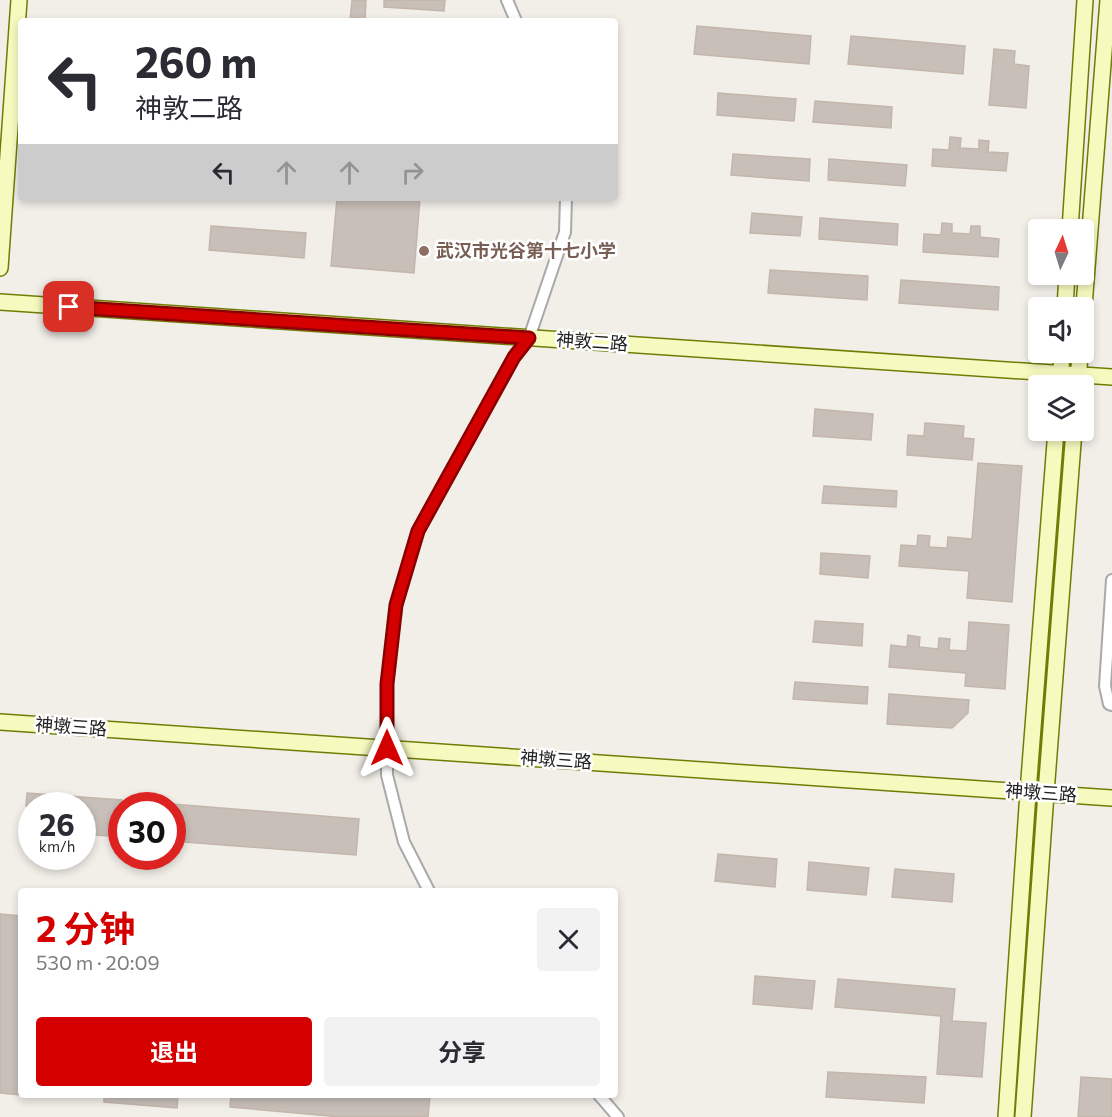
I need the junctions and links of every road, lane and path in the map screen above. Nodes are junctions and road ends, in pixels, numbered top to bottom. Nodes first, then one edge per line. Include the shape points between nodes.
1 (19, 0) edge
2 (507, 0) edge
3 (1085, 0) edge
4 (1108, 0) edge
5 (515, 18) edge
6 (566, 201) edge
7 (1071, 219) edge
8 (0, 268) edge
9 (1085, 297) edge
10 (0, 302) edge
11 (529, 338) junction
12 (1028, 377) edge
13 (1112, 377) edge
14 (1094, 379) edge
15 (1055, 441) edge
16 (1073, 441) edge
17 (1112, 580) edge
18 (1112, 705) edge
19 (0, 722) edge
20 (387, 748) junction
21 (1028, 792) junction
22 (1046, 793) junction
23 (1112, 798) edge
24 (427, 888) edge
25 (602, 1098) edge
26 (618, 1117) edge
27 (1006, 1117) edge
28 (1023, 1117) edge

1 - 8 street
2 - 5 street
3 - 7 street
4 - 9 street
6 - 11 street via 565,232
10 - 11 street, 神敦二路
11 - 12 street, 神敦二路
11 - 20 street via 514,357 418,531 396,605 387,684
13 - 14 street, 神敦二路
15 - 21 street
16 - 22 street
17 - 18 street via 1105,686
19 - 20 street, 神墩三路
20 - 21 street, 神墩三路
20 - 24 street via 387,775 404,842
21 - 22 street, 神墩三路
21 - 27 street
22 - 23 street, 神墩三路
22 - 28 street
25 - 26 street

